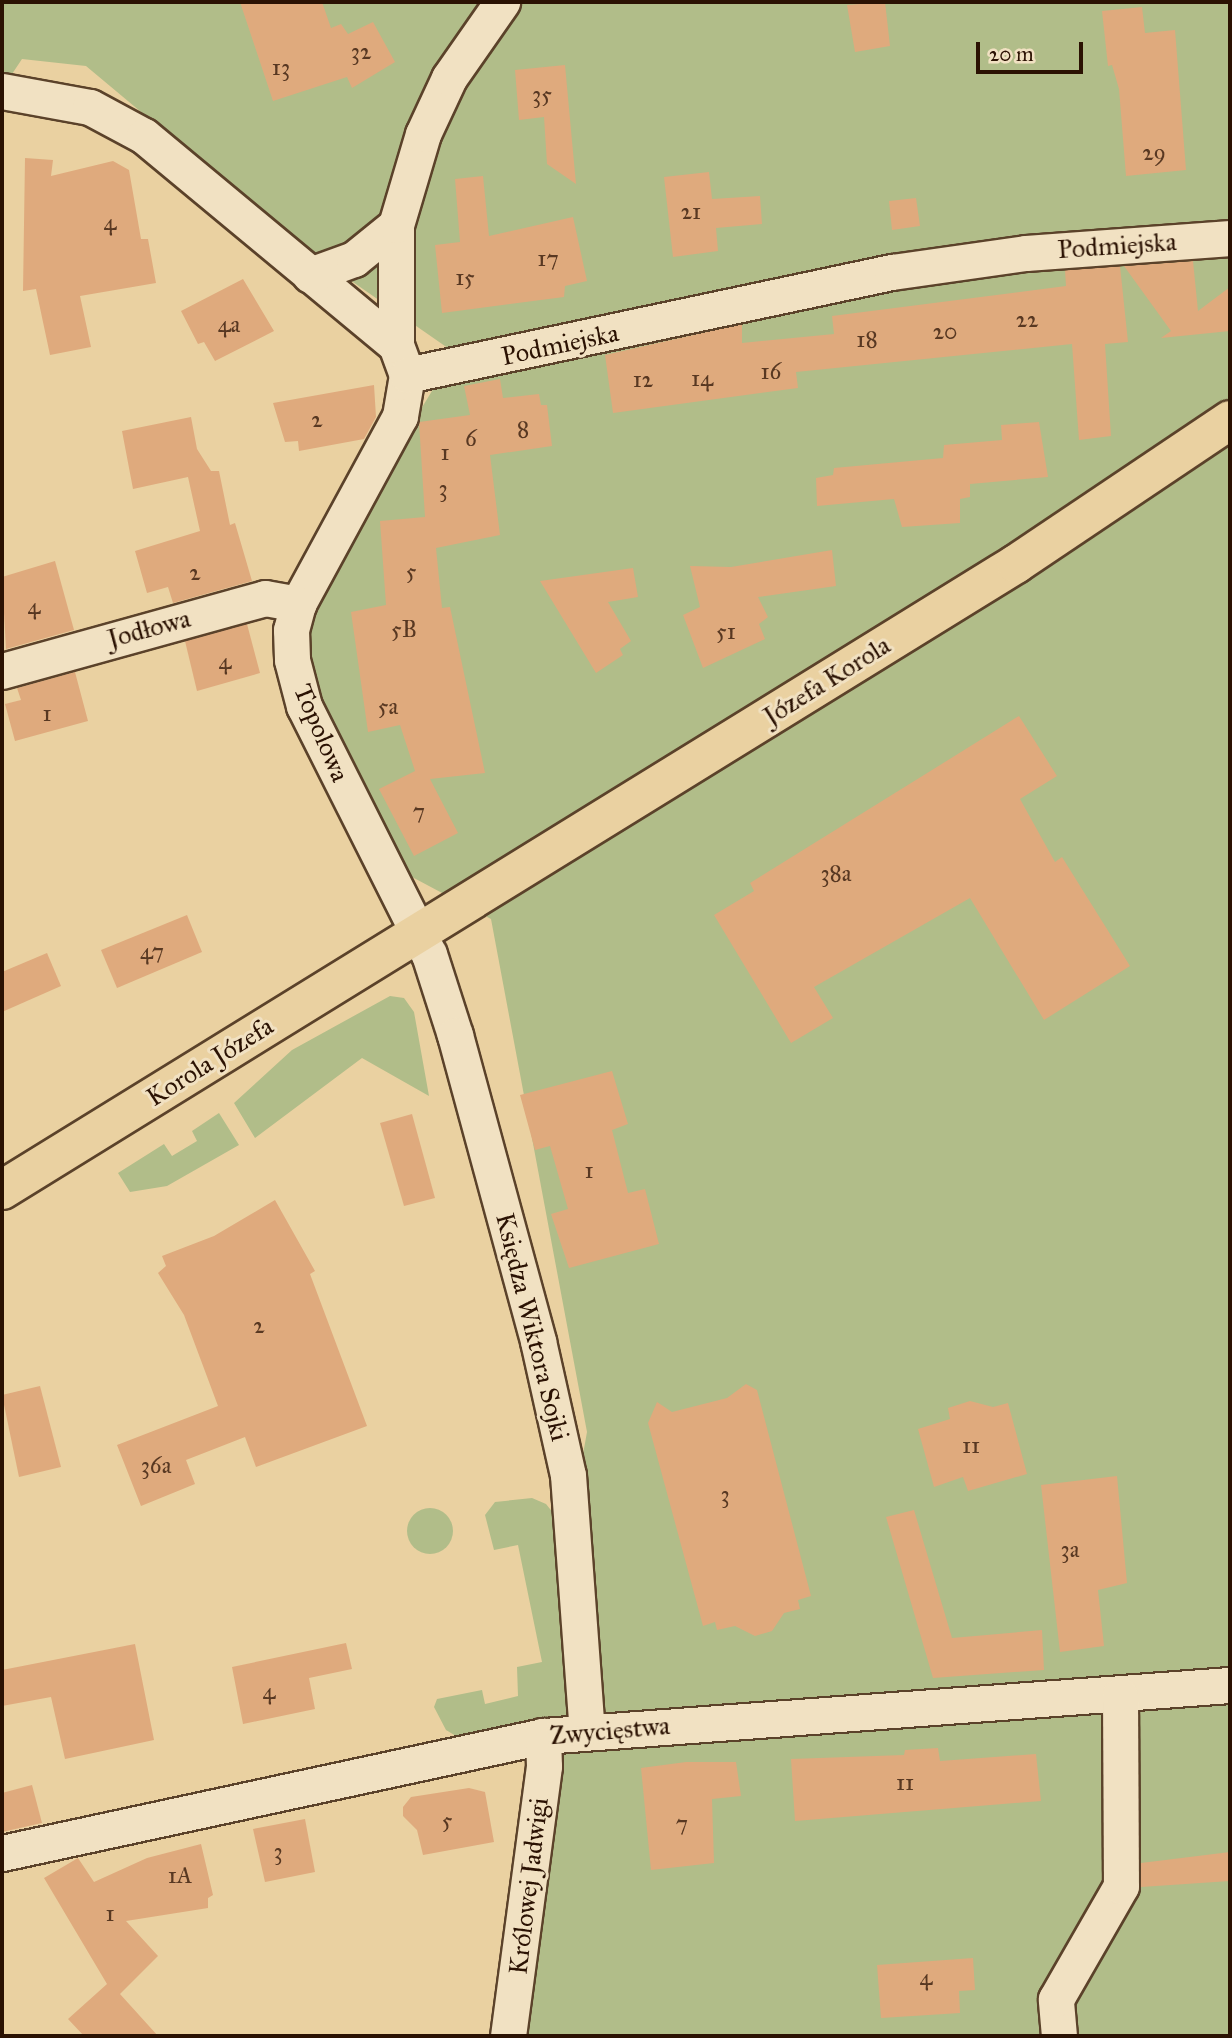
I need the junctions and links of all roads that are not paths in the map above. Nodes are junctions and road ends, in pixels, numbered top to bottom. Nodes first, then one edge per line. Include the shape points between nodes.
1 (502, 2) edge
2 (2, 97) edge
3 (396, 225) junction
4 (1230, 238) edge
5 (310, 275) junction
6 (401, 360) junction
7 (1230, 420) edge
8 (298, 604) junction
9 (2, 671) edge
10 (418, 935) junction
11 (2, 1190) edge
12 (1230, 1685) edge
13 (1120, 1695) junction
14 (587, 1731) junction
15 (543, 1736) junction
16 (2, 1853) edge
17 (508, 2036) edge
18 (1059, 2036) edge

1 - 3 street, Topolowa via 449,78 424,134
2 - 5 street via 90,107 144,136
3 - 5 street via 354,258
3 - 6 street, Topolowa
4 - 6 street, Podmiejska via 1026,253 892,272
5 - 6 street
6 - 8 street, Topolowa via 400,416
7 - 10 highway, Józefa Korola via 1016,564
8 - 9 street, Jodłowa via 265,598
8 - 10 street, Topolowa via 291,630 292,660 304,706
10 - 11 highway, Korola Józefa
10 - 14 street, Księdza Wiktora Sojki via 455,1035 538,1341 568,1475
12 - 13 street, Zwycięstwa
13 - 14 street, Zwycięstwa
13 - 18 street via 1121,1886 1056,1999
14 - 15 street, Zwycięstwa
15 - 16 street, Zwycięstwa via 437,1755
15 - 17 street, Królowej Jadwigi via 544,1766

